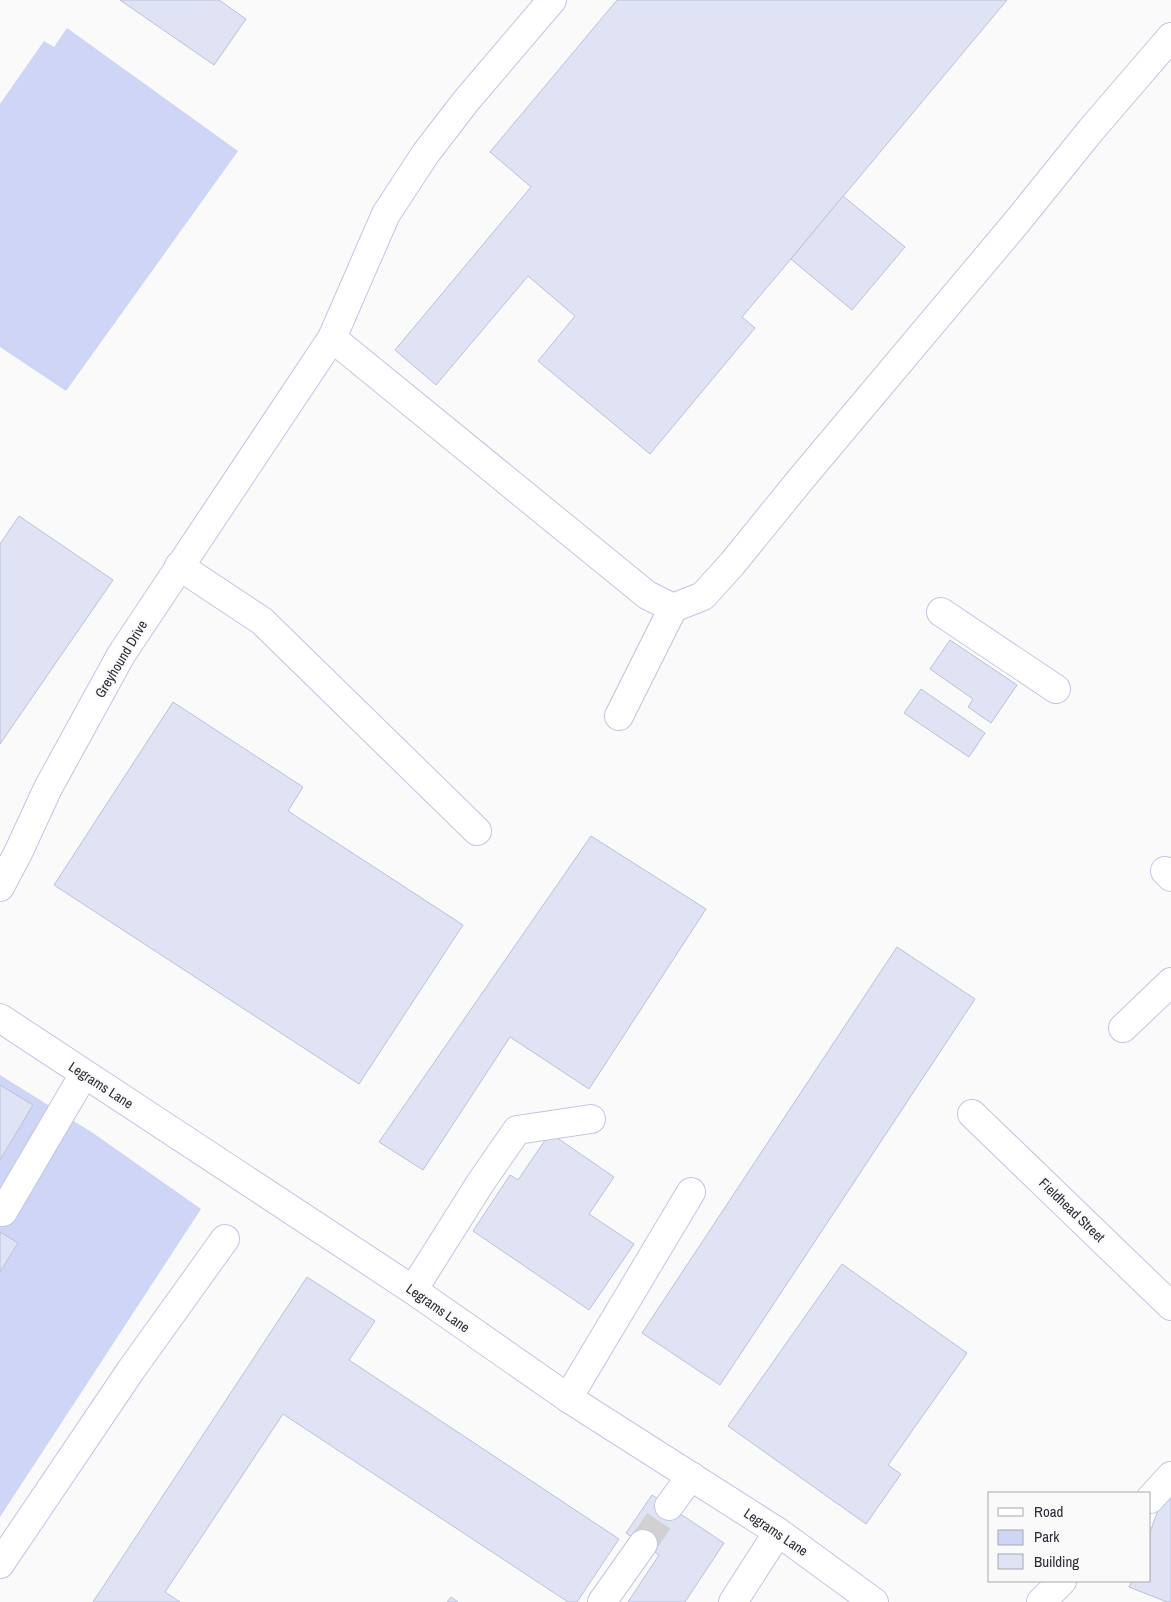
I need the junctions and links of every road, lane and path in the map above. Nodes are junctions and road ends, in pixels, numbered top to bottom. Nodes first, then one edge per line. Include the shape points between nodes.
1 (552, 0) edge
2 (1171, 37) edge
3 (332, 338) junction
4 (179, 566) junction
5 (673, 608) junction
6 (941, 612) dead end
7 (1056, 689) dead end
8 (619, 716) dead end
9 (477, 831) dead end
10 (0, 887) edge
11 (1171, 982) edge
12 (0, 1018) edge
13 (1123, 1028) dead end
14 (84, 1074) junction
15 (972, 1114) dead end
16 (591, 1119) dead end
17 (691, 1192) dead end
18 (3, 1212) dead end
19 (225, 1239) dead end
20 (413, 1290) junction
21 (1171, 1306) edge
22 (568, 1398) junction
23 (691, 1476) junction
24 (1171, 1476) edge
25 (1151, 1498) edge
26 (669, 1506) tunnel mouth
27 (778, 1532) junction
28 (643, 1544) tunnel mouth
29 (0, 1564) edge
30 (1061, 1582) edge
31 (602, 1602) edge
32 (733, 1602) edge
33 (874, 1602) edge
34 (1041, 1602) edge

1 - 3 street, Greyhound Drive via 466,101 426,153 386,214
2 - 5 street via 732,564 703,596
3 - 4 street, Greyhound Drive
3 - 5 street via 647,595
4 - 9 street via 262,621
4 - 10 street, Greyhound Drive via 117,663 48,788
5 - 8 street
6 - 7 street
11 - 13 street
12 - 14 street, Legrams Lane
14 - 18 street
14 - 20 street, Legrams Lane
15 - 21 street, Fieldhead Street
16 - 20 street via 517,1130
17 - 22 street
19 - 29 street via 131,1370
20 - 22 street, Legrams Lane
22 - 23 street, Legrams Lane
23 - 26 street
23 - 27 street, Legrams Lane
24 - 25 street
27 - 32 street
27 - 33 street, Legrams Lane
28 - 31 street
30 - 34 street

